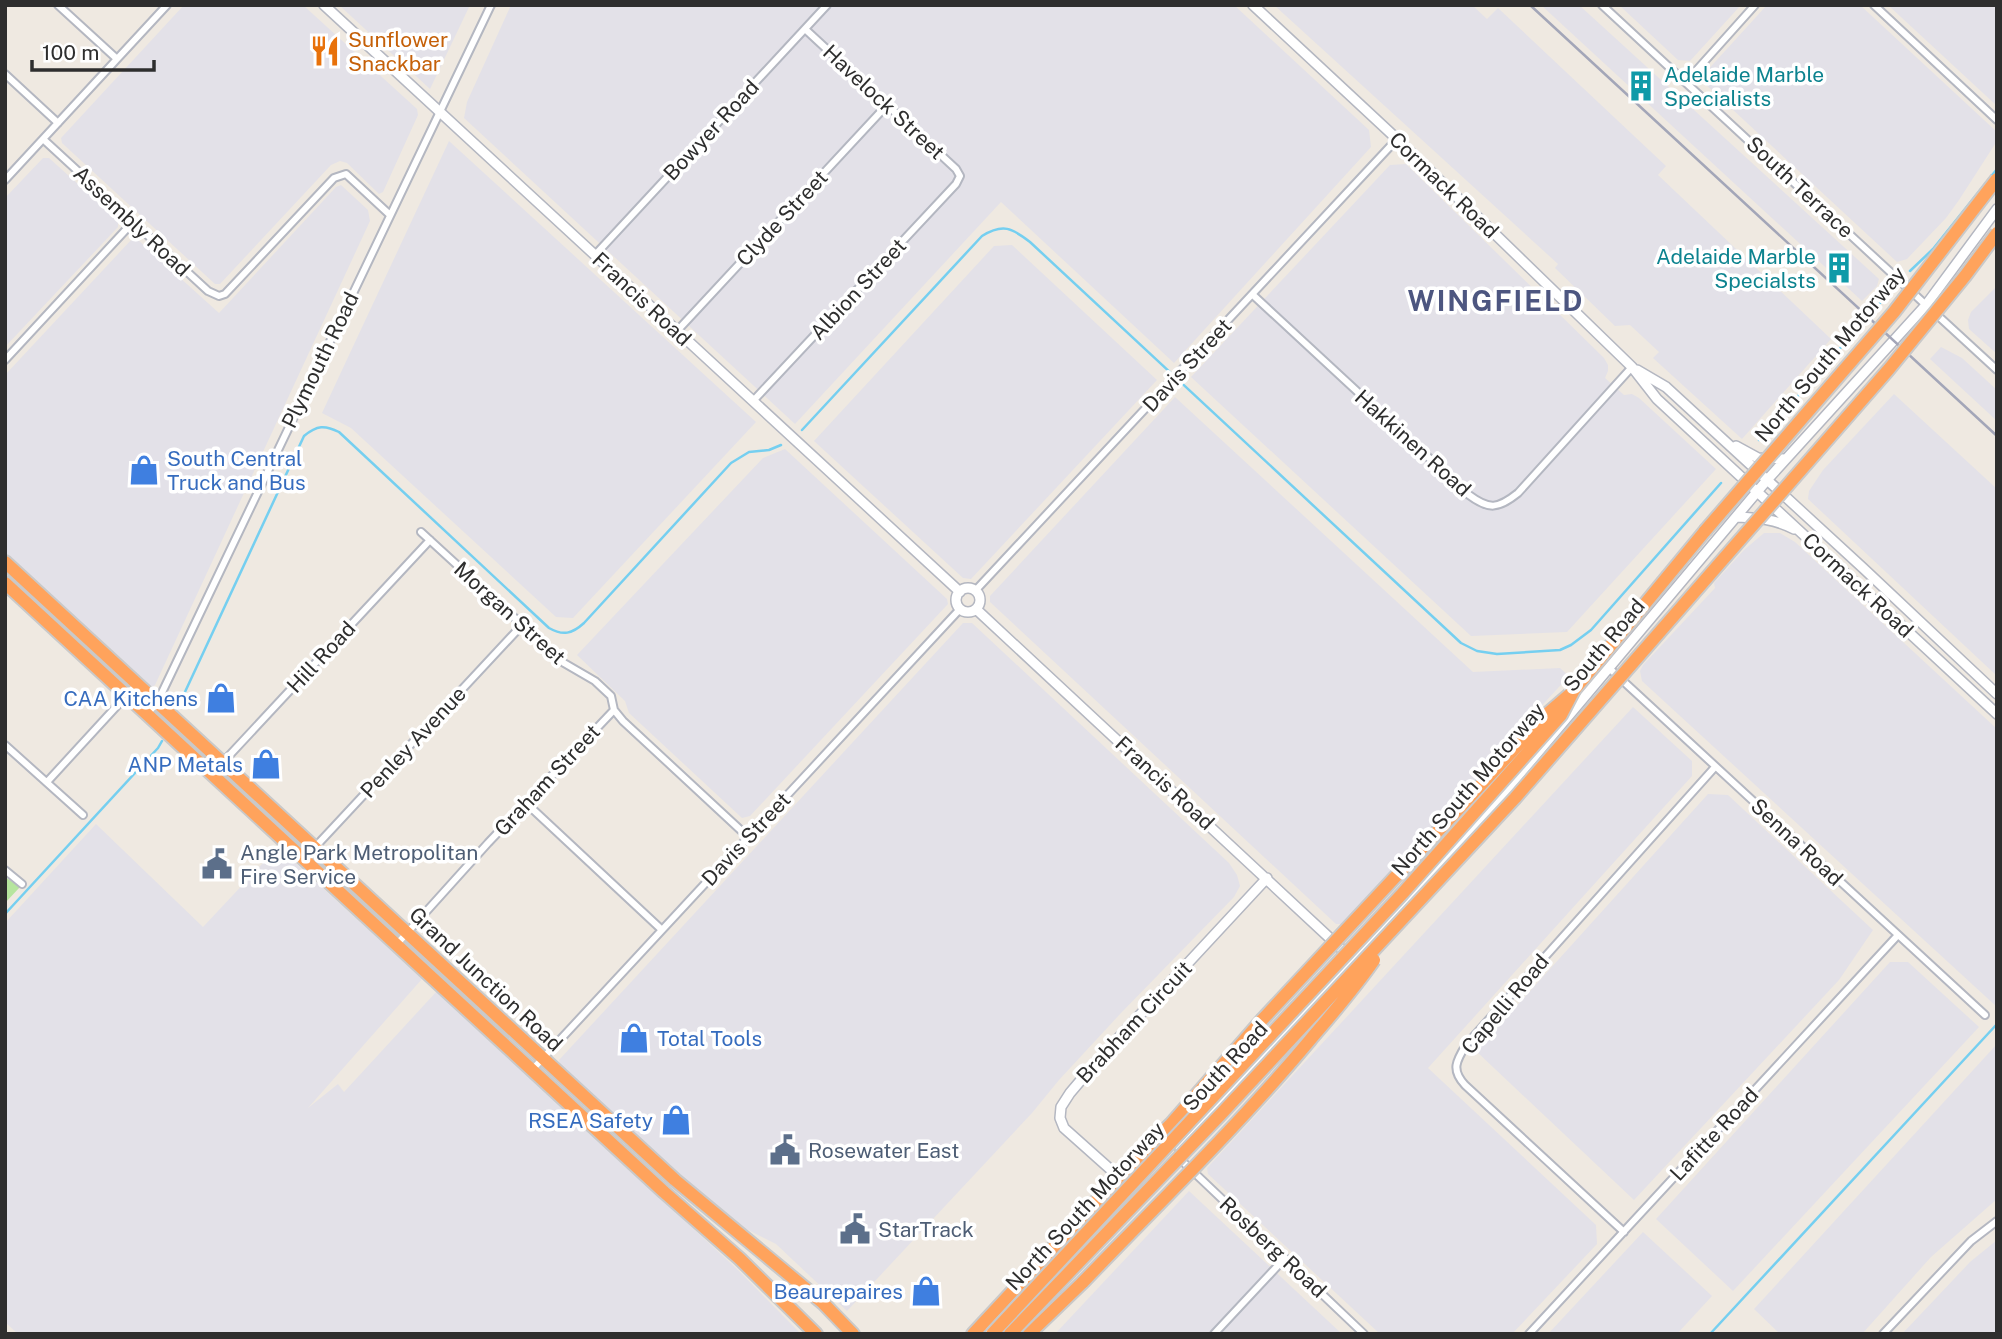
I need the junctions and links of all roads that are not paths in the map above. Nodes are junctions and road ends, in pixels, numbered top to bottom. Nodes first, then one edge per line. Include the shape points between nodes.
1 (58, 5) edge
2 (167, 5) edge
3 (324, 5) edge
4 (491, 5) edge
5 (827, 5) edge
6 (1253, 5) edge
7 (1602, 5) edge
8 (1755, 5) edge
9 (1874, 5) edge
10 (805, 29) junction
11 (117, 59) junction
12 (5, 75) edge
13 (1686, 82) junction
14 (887, 105) junction
15 (440, 111) junction
16 (1997, 120) edge
17 (58, 123) junction
18 (43, 139) junction
19 (1397, 139) junction
20 (960, 176) joint
21 (1997, 179) edge
22 (5, 180) edge
23 (1997, 209) edge
24 (390, 215) junction
25 (133, 222) junction
26 (1997, 233) edge
27 (595, 255) junction
28 (1253, 295) junction
29 (1926, 304) junction
30 (677, 331) junction
31 (5, 360) edge
32 (1632, 367) junction
33 (1997, 370) edge
34 (753, 401) junction
35 (1725, 440) junction
36 (1786, 459) junction
37 (1768, 480) junction
38 (1758, 492) junction
39 (1737, 517) junction
40 (421, 532) dead end
41 (1805, 535) junction
42 (430, 540) junction
43 (5, 562) edge
44 (1863, 568) junction
45 (1853, 580) junction
46 (5, 583) edge
47 (975, 591) junction
48 (960, 592) junction
49 (960, 609) junction
50 (976, 609) junction
51 (69, 621) junction
52 (523, 624) junction
53 (59, 632) junction
54 (1609, 668) junction
55 (137, 684) junction
56 (1574, 690) junction
57 (1997, 694) edge
58 (127, 695) junction
59 (157, 702) junction
60 (614, 710) junction
61 (147, 714) junction
62 (1997, 714) edge
63 (5, 744) edge
64 (223, 763) junction
65 (1716, 767) junction
66 (212, 774) junction
67 (47, 782) junction
68 (526, 803) junction
69 (83, 815) dead end
70 (748, 837) junction
71 (315, 847) junction
72 (304, 859) junction
73 (5, 870) edge
74 (1267, 878) junction
75 (22, 884) dead end
76 (1395, 928) junction
77 (662, 930) junction
78 (407, 933) junction
79 (1898, 934) junction
80 (396, 944) junction
81 (1352, 959) junction
82 (1984, 1015) dead end
83 (543, 1058) junction
84 (532, 1070) junction
85 (1181, 1160) joint
86 (1110, 1169) junction
87 (1126, 1169) junction
88 (1108, 1189) junction
89 (1997, 1221) edge
90 (1624, 1232) junction
91 (1285, 1258) junction
92 (816, 1334) edge
93 (853, 1334) edge
94 (973, 1334) edge
95 (992, 1334) edge
96 (1010, 1334) edge
97 (1029, 1334) edge
98 (1214, 1334) edge
99 (1364, 1334) edge
100 (1530, 1334) edge
101 (1883, 1334) edge

1 - 11 street
2 - 11 street
3 - 15 street, Francis Road
4 - 15 street, Plymouth Road
5 - 10 street, Bowyer Road
6 - 19 street, Cormack Road
7 - 13 street, South Terrace
8 - 13 street
9 - 16 street
10 - 14 street, Havelock Street
10 - 27 street, Bowyer Road
11 - 17 street
12 - 17 street
13 - 29 street, South Terrace
14 - 20 street, Havelock Street
14 - 30 street, Clyde Street
15 - 24 street, Plymouth Road
15 - 27 street, Francis Road
17 - 18 street
18 - 22 street
18 - 25 street, Assembly Road
19 - 28 street, Davis Street
19 - 32 street, Cormack Road
20 - 34 street, Albion Street
21 - 56 highway, North South Motorway, bridge via 1894,312
23 - 29 street, South Road
24 - 25 street, Assembly Road via 346,174 334,178 219,296
24 - 59 street, Plymouth Road
25 - 31 street
26 - 76 highway, North South Motorway, bridge via 1880,379 1515,798
27 - 30 street, Francis Road
28 - 32 street, Hakkinen Road via 1469,495 1490,506 1518,493
28 - 47 street, Davis Street
29 - 33 street, South Terrace
29 - 36 street, South Road
30 - 34 street, Francis Road
32 - 35 street, Cormack Road via 1665,387
32 - 38 street, Cormack Road via 1657,399
34 - 48 street, Francis Road
35 - 36 street via 1758,458
35 - 37 street, Cormack Road
36 - 37 street, South Road
37 - 38 street, South Road
37 - 44 street, Cormack Road
38 - 39 street, South Road
38 - 41 street, Cormack Road
39 - 41 street via 1766,518
39 - 54 street, South Road
40 - 42 street, Morgan Street
41 - 45 street, Cormack Road
42 - 52 street, Morgan Street
42 - 64 street, Hill Road
43 - 51 highway, Grand Junction Road
44 - 45 street
44 - 57 street, Cormack Road
45 - 62 street, Cormack Road
46 - 53 highway, Grand Junction Road
47 - 48 street
47 - 50 street via 979,597
48 - 49 street via 956,602
49 - 50 street
49 - 70 street, Davis Street
50 - 74 street, Francis Road
51 - 53 highway
51 - 55 highway, Grand Junction Road
52 - 60 street, Morgan Street via 564,663 596,681 611,696
52 - 71 street, Penley Avenue
53 - 58 highway, Grand Junction Road
54 - 65 street, Senna Road
54 - 81 street, South Road via 1486,814
55 - 58 street
55 - 59 highway, Grand Junction Road
56 - 87 highway, bridge
56 - 95 highway, North South Motorway, bridge via 1561,715 1402,894
58 - 61 highway, Grand Junction Road
58 - 67 street
59 - 61 street, Plymouth Road
59 - 64 highway, Grand Junction Road
60 - 68 street, Graham Street
60 - 70 street, Morgan Street
61 - 66 highway, Grand Junction Road
63 - 67 street
64 - 66 street, Hill Road
64 - 71 highway, Grand Junction Road
65 - 79 street, Senna Road
65 - 90 street, Capelli Road via 1466,1045 1456,1067 1465,1085
66 - 72 highway, Grand Junction Road
67 - 69 street
68 - 77 street
68 - 78 street, Graham Street
70 - 77 street, Davis Street
71 - 72 street, Penley Avenue
71 - 78 highway, Grand Junction Road
72 - 80 highway, Grand Junction Road
73 - 75 street
74 - 81 street, Francis Road
74 - 86 street, Brabham Circuit via 1098,1060 1061,1107 1064,1128
76 - 96 highway, North South Motorway, bridge
76 - 97 highway, bridge via 1361,979 1240,1120
77 - 83 street, Davis Street
78 - 80 street, Graham Street
78 - 83 highway, Grand Junction Road
79 - 82 street, Senna Road
79 - 90 street, Lafitte Road
80 - 84 highway, Grand Junction Road
81 - 85 street, South Road via 1185,1137
83 - 84 street, Davis Street
83 - 93 highway, Grand Junction Road
84 - 92 highway, Grand Junction Road
85 - 91 street, Rosberg Road
86 - 87 street
86 - 88 street
87 - 88 highway
88 - 94 highway
89 - 101 street via 1971,1241
90 - 100 street, Lafitte Road
91 - 98 street
91 - 99 street, Rosberg Road

